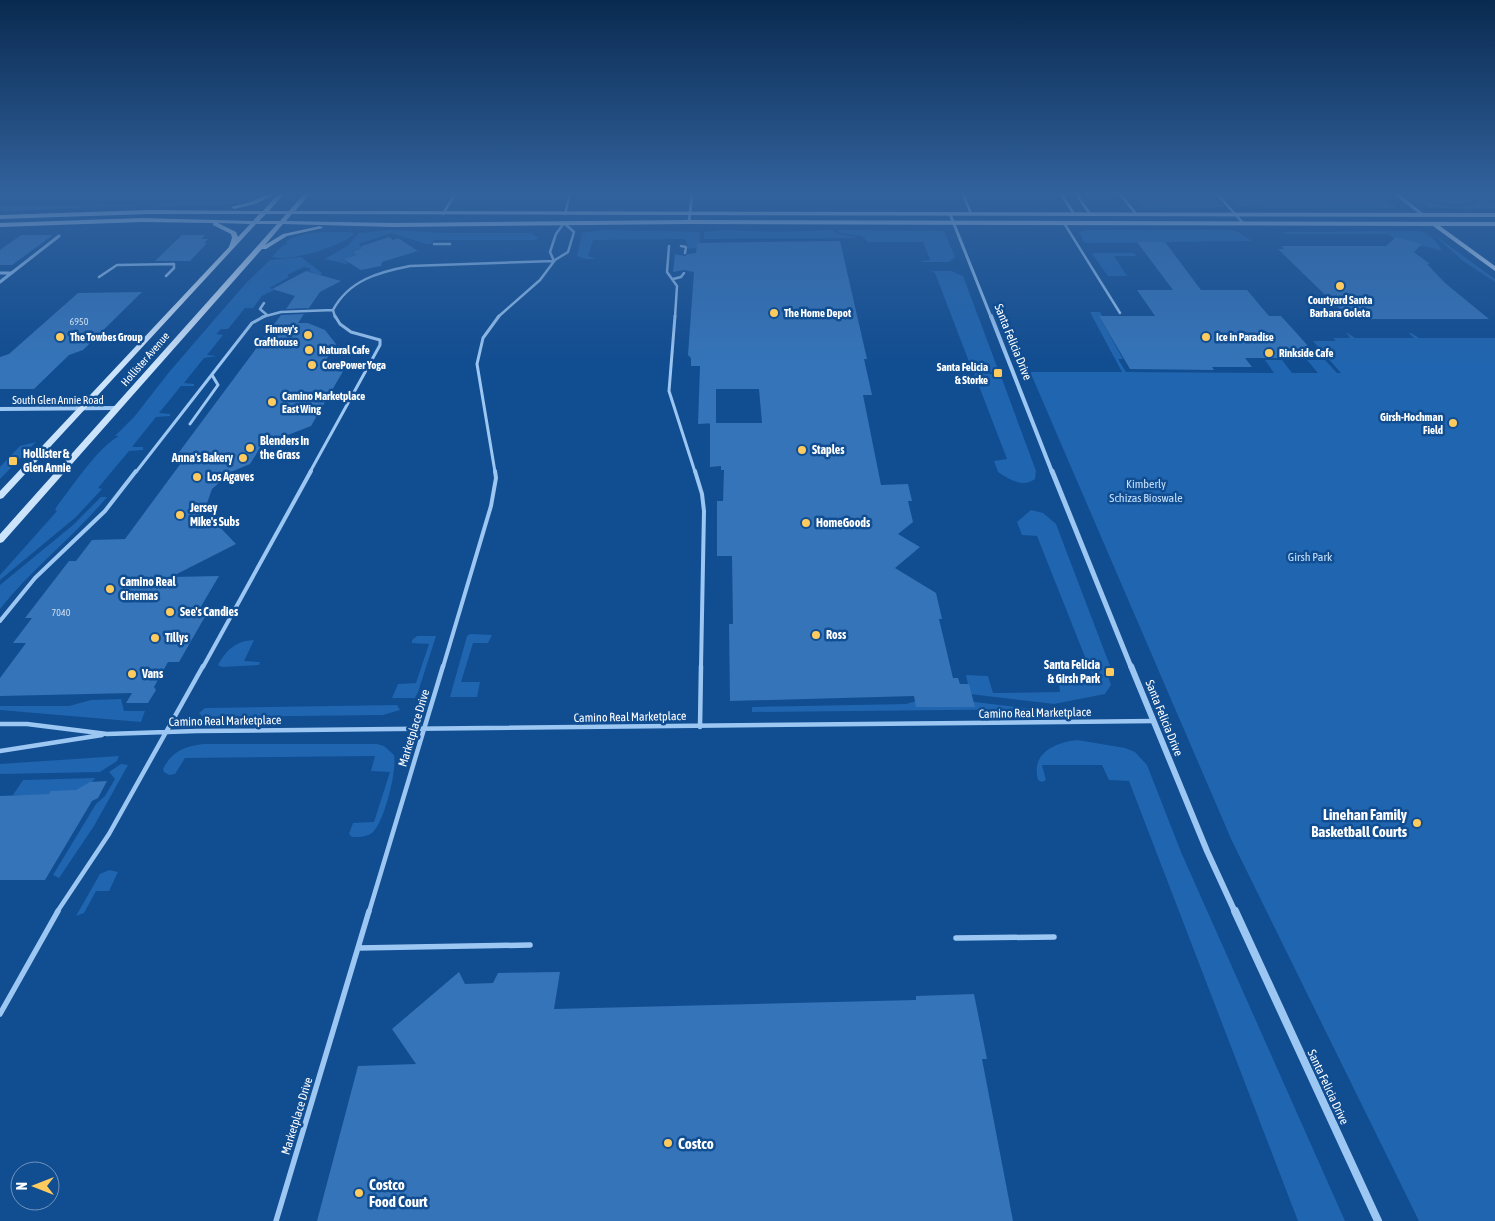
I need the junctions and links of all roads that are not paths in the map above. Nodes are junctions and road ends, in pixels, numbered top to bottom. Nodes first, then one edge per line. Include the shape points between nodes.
1 (40, 251) edge
2 (228, 251) edge
3 (256, 251) edge
4 (261, 251) edge
5 (550, 251) edge
6 (568, 251) edge
7 (668, 251) edge
8 (965, 251) edge
9 (1081, 251) edge
10 (1471, 251) edge
11 (554, 261) junction
12 (244, 264) junction
13 (1495, 269) edge
14 (684, 272) dead end
15 (0, 273) edge
16 (12, 273) junction
17 (166, 276) dead end
18 (99, 277) dead end
19 (673, 279) junction
20 (0, 282) edge
21 (264, 303) dead end
22 (333, 310) junction
23 (1120, 313) dead end
24 (266, 315) junction
25 (212, 375) junction
26 (82, 408) junction
27 (116, 408) junction
28 (0, 409) edge
29 (190, 424) dead end
30 (0, 496) edge
31 (0, 540) edge
32 (0, 621) edge
33 (1154, 722) junction
34 (0, 724) edge
35 (700, 727) junction
36 (424, 729) junction
37 (167, 732) junction
38 (107, 734) junction
39 (0, 751) edge
40 (1054, 937) dead end
41 (956, 938) dead end
42 (530, 946) dead end
43 (358, 948) junction
44 (0, 1014) edge
45 (276, 1221) edge
46 (1378, 1221) edge

1 - 16 street
2 - 26 main road, Hollister Avenue
3 - 12 main road, Hollister Avenue
4 - 12 main road
5 - 11 lane
6 - 11 lane, Marketplace Drive
7 - 19 lane via 666,270
8 - 33 street, Santa Felicia Drive via 1078,539
9 - 23 lane
10 - 13 main road
11 - 22 lane via 399,268 355,284 343,294
11 - 36 lane, Marketplace Drive via 540,280 491,325 478,353 476,364 496,478 488,516
12 - 27 main road, Hollister Avenue
14 - 19 lane via 681,277
15 - 16 street
16 - 20 street
17 - 18 lane via 174,264 117,264
19 - 35 lane via 677,286 669,392 702,494 704,512
21 - 24 lane via 260,309
22 - 24 lane
22 - 37 lane via 344,329 380,340 380,345
24 - 25 lane via 252,323
25 - 29 lane via 218,382 217,388
25 - 32 lane via 105,511 35,578
26 - 27 street, South Glen Annie Road
26 - 28 street, South Glen Annie Road
26 - 30 main road, Hollister Avenue
27 - 31 main road, Hollister Avenue
33 - 35 lane, Camino Real Marketplace
33 - 46 street, Santa Felicia Drive via 1207,851
34 - 38 lane, Camino Real Marketplace via 28,724
35 - 36 lane, Camino Real Marketplace
36 - 37 lane, Camino Real Marketplace
36 - 43 lane, Marketplace Drive
37 - 38 lane, Camino Real Marketplace
37 - 44 lane via 109,834 65,898
38 - 39 lane, Camino Real Marketplace
40 - 41 lane
42 - 43 lane
43 - 45 lane, Marketplace Drive

